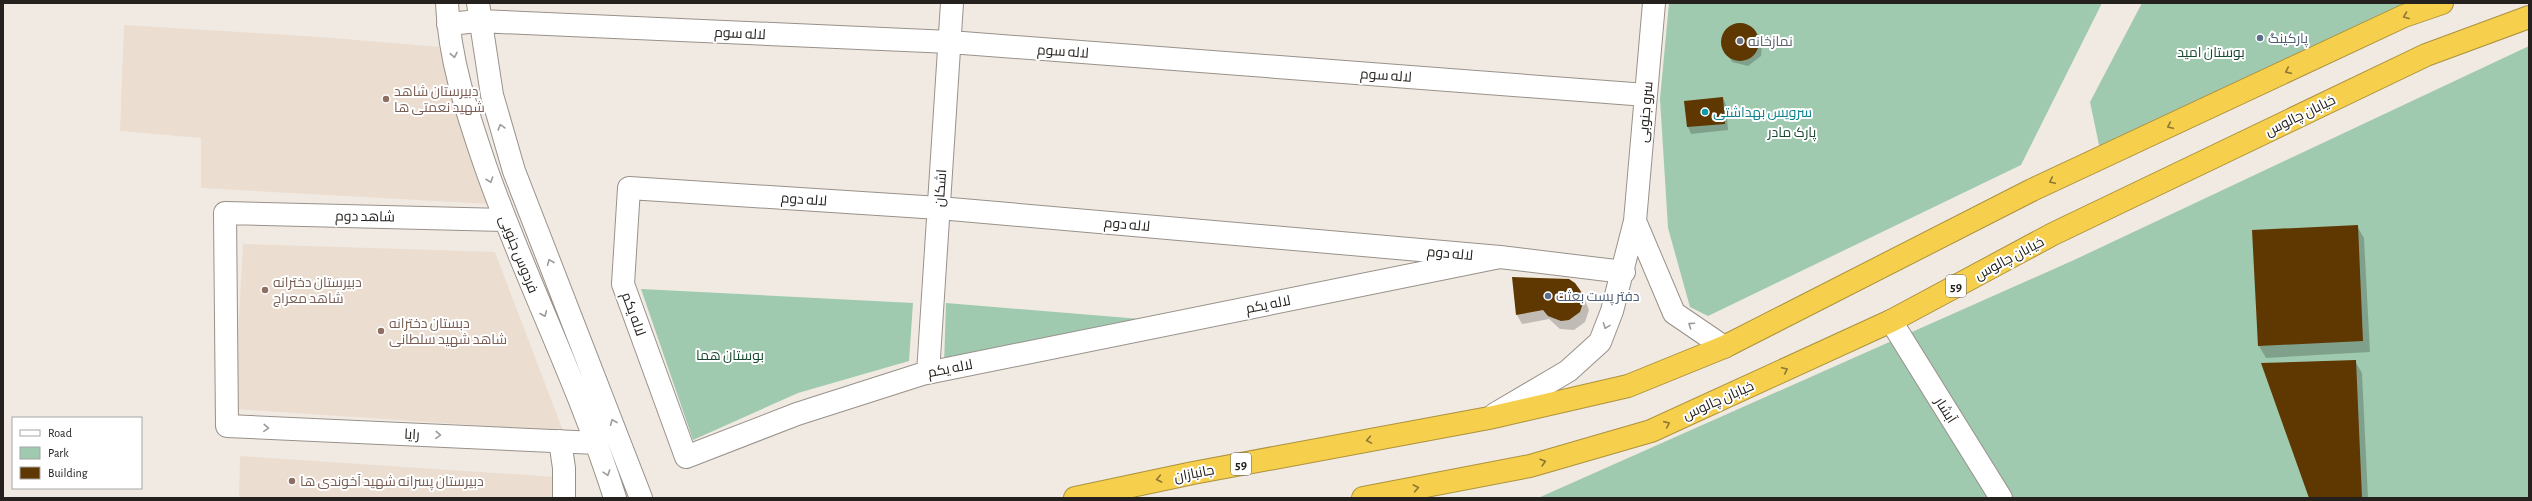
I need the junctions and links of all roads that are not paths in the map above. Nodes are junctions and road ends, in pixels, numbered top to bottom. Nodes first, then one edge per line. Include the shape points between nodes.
1 (447, 3) edge
2 (952, 3) edge
3 (1654, 3) edge
4 (2442, 3) edge
5 (479, 12) edge
6 (2529, 17) edge
7 (448, 24) junction
8 (950, 42) junction
9 (1646, 95) junction
10 (629, 188) joint
11 (939, 208) junction
12 (504, 220) junction
13 (1635, 221) junction
14 (1500, 257) junction
15 (1624, 272) junction
16 (1891, 321) junction
17 (1724, 347) junction
18 (928, 373) junction
19 (1489, 418) junction
20 (227, 426) joint
21 (560, 441) junction
22 (597, 442) junction
23 (1121, 492) edge
24 (564, 498) edge
25 (615, 498) edge
26 (641, 498) edge
27 (1075, 498) edge
28 (1364, 498) edge
29 (2001, 498) edge

1 - 7 street, فردوس جنوبی
2 - 8 street, اشکان
3 - 9 street, سرو جنوبی
4 -> 17 highway, 59 via 2404,16 2032,190
5 - 7 street, لاله سوم
5 - 8 street, لاله سوم
26 -> 5 street, فردوس جنوبی via 514,171 492,95
6 - 16 highway, خیابان چالوس / 59 via 2426,55 2053,234
7 -> 12 street, فردوس جنوبی via 463,102
8 - 9 street, لاله سوم
8 - 11 street, اشکان
9 - 13 street, سرو جنوبی
10 - 11 street, لاله دوم
10 - 18 street, لاله یکم via 623,284 686,457 797,414
11 - 14 street, لاله دوم
11 - 18 street, اشکان
12 - 20 street, شاهد دوم via 225,213
12 -> 22 street, فردوس جنوبی
13 - 15 street, سرو جنوبی
17 -> 13 street via 1674,313
14 - 15 street, لاله دوم
14 - 18 street, لاله یکم
15 -> 19 street, سرو جنوبی via 1600,342 1568,371
28 -> 16 highway, خیابان چالوس / 59 via 1530,466 1651,431
16 - 29 street, آبشار
17 - 19 highway, 59 via 1628,386
19 -> 23 highway, جانبازان / 59
20 -> 21 street, رایا
21 - 22 street, رایا
21 - 24 street via 564,468
22 -> 25 street, فردوس جنوبی
23 - 27 highway, جانبازان / 59

